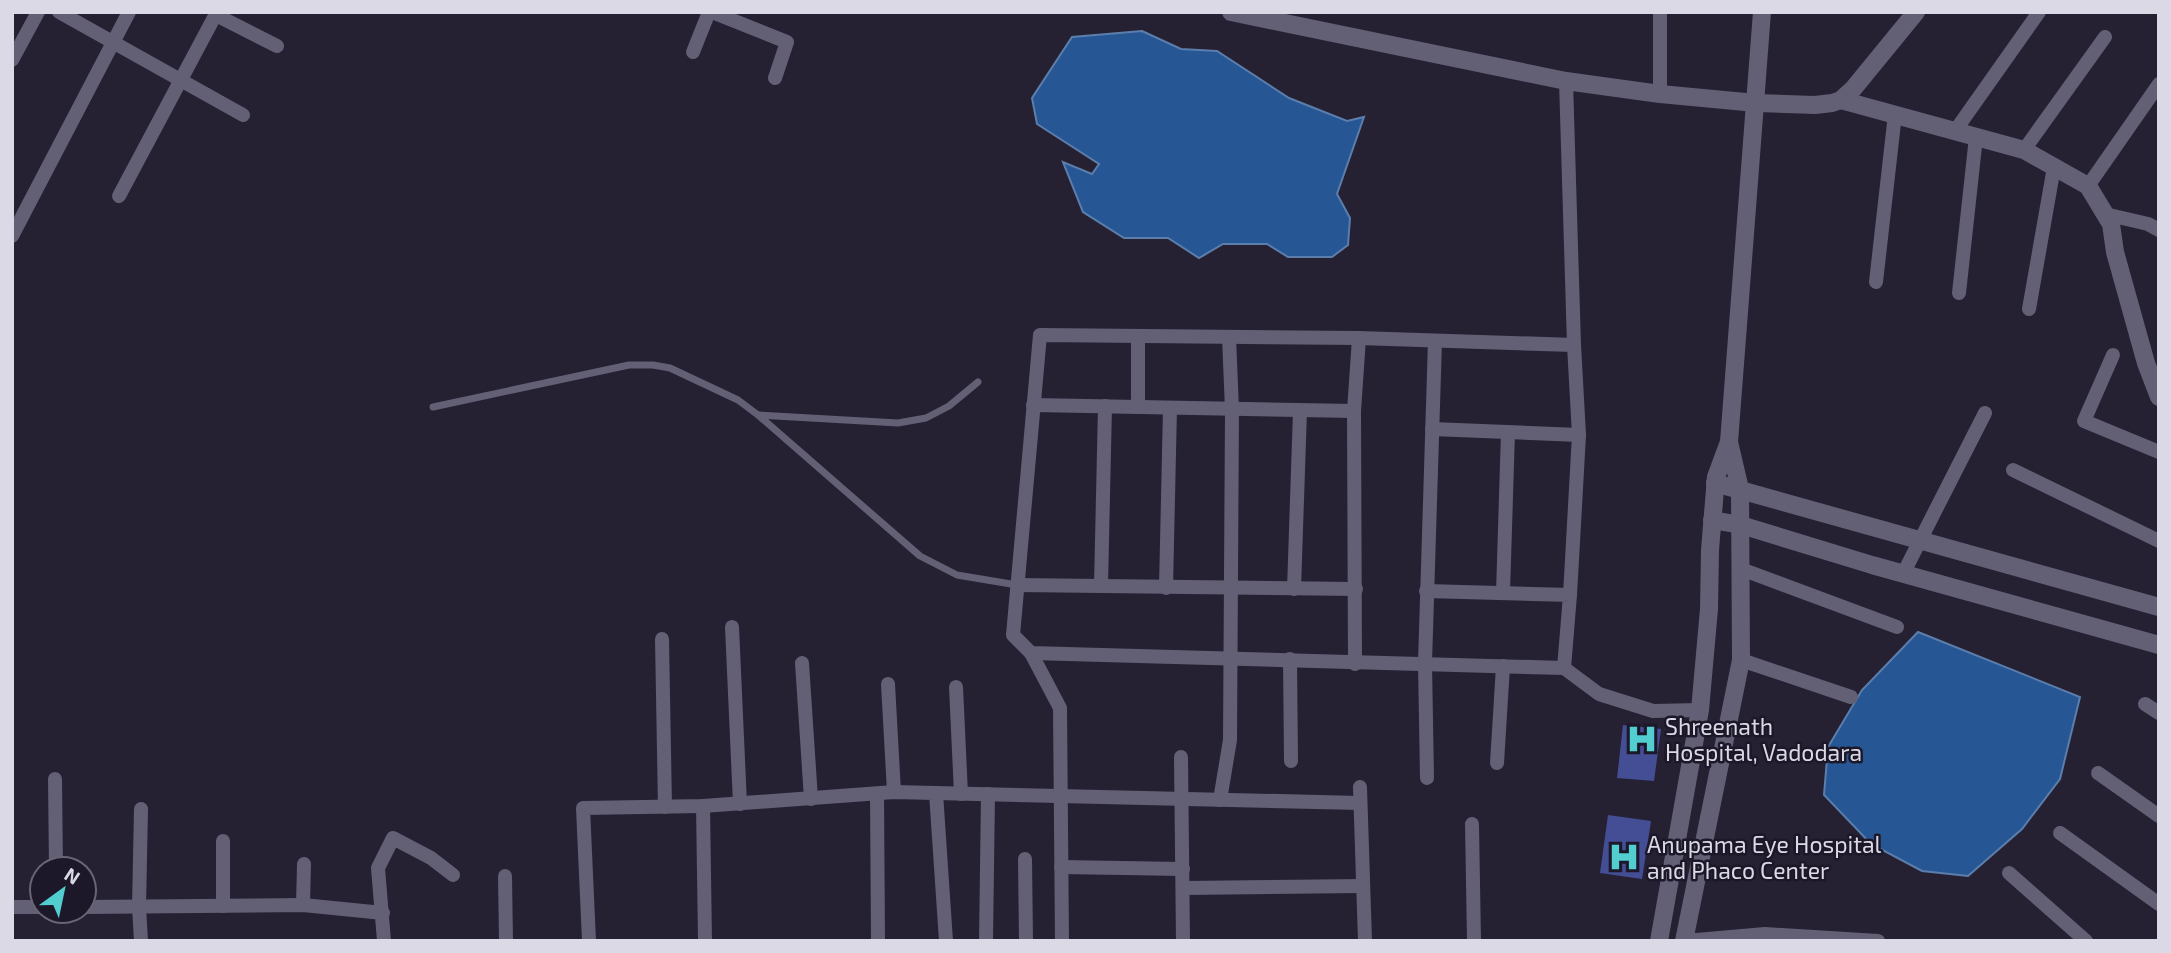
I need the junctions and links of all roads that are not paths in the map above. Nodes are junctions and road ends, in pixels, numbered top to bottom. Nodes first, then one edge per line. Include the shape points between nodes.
1 (38, 12) edge
2 (59, 12) edge
3 (129, 12) edge
4 (710, 12) edge
5 (1231, 12) edge
6 (1660, 12) edge
7 (1762, 12) edge
8 (1916, 12) edge
9 (2039, 12) edge
10 (217, 13) edge
11 (2105, 37) dead end
12 (113, 43) junction
13 (277, 46) dead end
14 (693, 52) dead end
15 (12, 60) edge
16 (775, 78) dead end
17 (180, 81) junction
18 (1566, 81) junction
19 (2159, 84) edge
20 (1660, 94) junction
21 (1841, 100) junction
22 (1756, 103) junction
23 (1895, 114) junction
24 (243, 115) dead end
25 (1955, 131) junction
26 (1976, 137) junction
27 (2024, 150) junction
28 (2054, 167) junction
29 (2088, 186) junction
30 (119, 196) dead end
31 (2105, 214) junction
32 (2159, 230) edge
33 (12, 236) edge
34 (1876, 282) dead end
35 (1959, 293) dead end
36 (2029, 310) dead end
37 (1138, 336) junction
38 (1229, 337) junction
39 (1359, 338) junction
40 (1435, 341) junction
41 (1574, 345) junction
42 (2113, 355) dead end
43 (978, 382) dead end
44 (2159, 397) edge
45 (1034, 405) junction
46 (1105, 405) junction
47 (433, 407) dead end
48 (1138, 407) junction
49 (1170, 408) junction
50 (1232, 410) junction
51 (1300, 411) junction
52 (1354, 411) junction
53 (1985, 412) dead end
54 (758, 415) junction
55 (1432, 429) junction
56 (1508, 432) junction
57 (1579, 435) junction
58 (1729, 442) junction
59 (2159, 452) edge
60 (2013, 470) dead end
61 (1715, 483) junction
62 (1740, 489) junction
63 (1712, 520) junction
64 (1741, 525) junction
65 (1920, 540) junction
66 (2159, 541) edge
67 (1741, 569) junction
68 (1903, 574) junction
69 (1017, 585) junction
70 (1101, 586) junction
71 (1166, 587) junction
72 (1231, 589) junction
73 (1294, 589) junction
74 (1356, 589) junction
75 (1426, 591) junction
76 (1503, 593) junction
77 (1570, 594) junction
78 (2159, 607) edge
79 (732, 626) dead end
80 (1897, 627) dead end
81 (662, 639) dead end
82 (2159, 645) edge
83 (1031, 653) junction
84 (1230, 659) junction
85 (1290, 659) junction
86 (1741, 660) junction
87 (802, 663) dead end
88 (1424, 663) junction
89 (1355, 664) junction
90 (1503, 666) junction
91 (1564, 668) junction
92 (888, 684) dead end
93 (956, 687) dead end
94 (1851, 697) dead end
95 (2145, 704) dead end
96 (1700, 710) junction
97 (2159, 713) edge
98 (1181, 757) dead end
99 (1291, 761) dead end
100 (1497, 763) dead end
101 (2098, 774) dead end
102 (1427, 778) dead end
103 (55, 779) dead end
104 (1360, 787) dead end
105 (894, 792) junction
106 (936, 793) junction
107 (877, 794) junction
108 (961, 794) junction
109 (988, 794) junction
110 (1060, 795) junction
111 (811, 799) junction
112 (1183, 799) junction
113 (1220, 800) junction
114 (1360, 803) junction
115 (740, 804) junction
116 (703, 806) junction
117 (665, 807) junction
118 (141, 809) dead end
119 (2159, 816) edge
120 (1472, 824) dead end
121 (2060, 833) dead end
122 (223, 841) dead end
123 (56, 855) edge
124 (1025, 859) dead end
125 (304, 864) dead end
126 (1061, 867) junction
127 (1183, 869) junction
128 (2009, 873) dead end
129 (453, 875) dead end
130 (505, 876) dead end
131 (1363, 886) junction
132 (1184, 888) junction
133 (2159, 904) edge
134 (303, 905) junction
135 (223, 906) junction
136 (98, 907) edge
137 (139, 907) junction
138 (383, 913) junction
139 (1813, 939) edge
140 (141, 941) edge
141 (384, 941) edge
142 (506, 941) edge
143 (589, 941) edge
144 (705, 941) edge
145 (878, 941) edge
146 (946, 941) edge
147 (986, 941) edge
148 (1026, 941) edge
149 (1062, 941) edge
150 (1183, 941) edge
151 (1365, 941) edge
152 (1474, 941) edge
153 (1660, 941) edge
154 (1685, 941) edge
155 (1878, 941) edge
156 (2087, 941) edge

1 - 15 street
2 - 12 street
3 - 12 street
4 - 14 street
4 - 16 street via 787,42
5 - 18 street
6 - 20 street
7 - 22 street
8 - 21 street
9 - 25 street
10 - 13 street
10 - 17 street
11 - 27 street
12 - 17 street
12 - 33 street
17 - 24 street
17 - 30 street
18 - 20 street
18 - 41 street
19 - 29 street
20 - 22 street
21 - 22 street via 1815,105
21 - 23 street
22 - 58 street
23 - 25 street
23 - 34 street
25 - 26 street
26 - 27 street
26 - 35 street
27 - 28 street
28 - 29 street
28 - 36 street
29 - 31 street
31 - 32 street
31 - 44 street
37 - 38 street
37 - 45 street via 1040,335
37 - 48 street
38 - 39 street
38 - 50 street
39 - 40 street
39 - 52 street
40 - 41 street
40 - 55 street
41 - 57 street
42 - 59 street via 2084,421
43 - 54 lane via 926,418 898,423
45 - 46 street
45 - 69 street
46 - 48 street
46 - 70 street
47 - 54 lane via 629,365 653,365 719,390
48 - 49 street
49 - 50 street
49 - 71 street
50 - 51 street
50 - 72 street
51 - 52 street
51 - 73 street
52 - 74 street
53 - 65 street
54 - 69 lane via 920,556 957,575
55 - 56 street
55 - 75 street
56 - 57 street
56 - 76 street
57 - 77 street
58 - 61 street
58 - 62 street
60 - 66 street
61 - 62 street
61 - 63 street
62 - 64 street
62 - 65 street
63 - 64 street
63 - 96 street
64 - 67 street
64 - 68 street
65 - 68 street
65 - 78 street
67 - 80 street
67 - 86 street
68 - 82 street
69 - 70 street
69 - 83 street via 1013,635
70 - 71 street
71 - 72 street
72 - 73 street
72 - 84 street
73 - 74 street
74 - 89 street
75 - 76 street
75 - 88 street
76 - 77 street
77 - 91 street
79 - 115 street
81 - 117 street
83 - 84 street
83 - 110 street via 1060,708
84 - 85 street
84 - 113 street via 1230,740
85 - 89 street
85 - 99 street
86 - 94 street
86 - 154 street
87 - 111 street
88 - 89 street
88 - 90 street
88 - 102 street
90 - 91 street
90 - 100 street
91 - 96 street via 1599,694 1653,711
92 - 105 street
93 - 108 street
95 - 97 street
96 - 153 street
98 - 112 street
101 - 119 street
103 - 123 street
104 - 114 street
105 - 106 street
105 - 107 street
106 - 108 street
106 - 146 street
107 - 111 street
107 - 145 street
108 - 109 street
109 - 110 street
109 - 147 street
110 - 112 street
110 - 126 street
111 - 115 street
112 - 113 street
112 - 127 street
113 - 114 street
114 - 131 street
115 - 116 street
116 - 117 street
116 - 144 street
117 - 143 street via 583,808
118 - 137 street
120 - 152 street
121 - 133 street
122 - 135 street
124 - 148 street
125 - 134 street
126 - 127 street
126 - 149 street
127 - 132 street
128 - 156 street
129 - 138 street via 393,838 378,868
130 - 142 street
131 - 132 street
131 - 151 street
132 - 150 street
134 - 135 street
134 - 138 street
135 - 137 street
136 - 137 street
137 - 140 street
138 - 141 street
139 - 154 street via 1765,934
139 - 155 street

